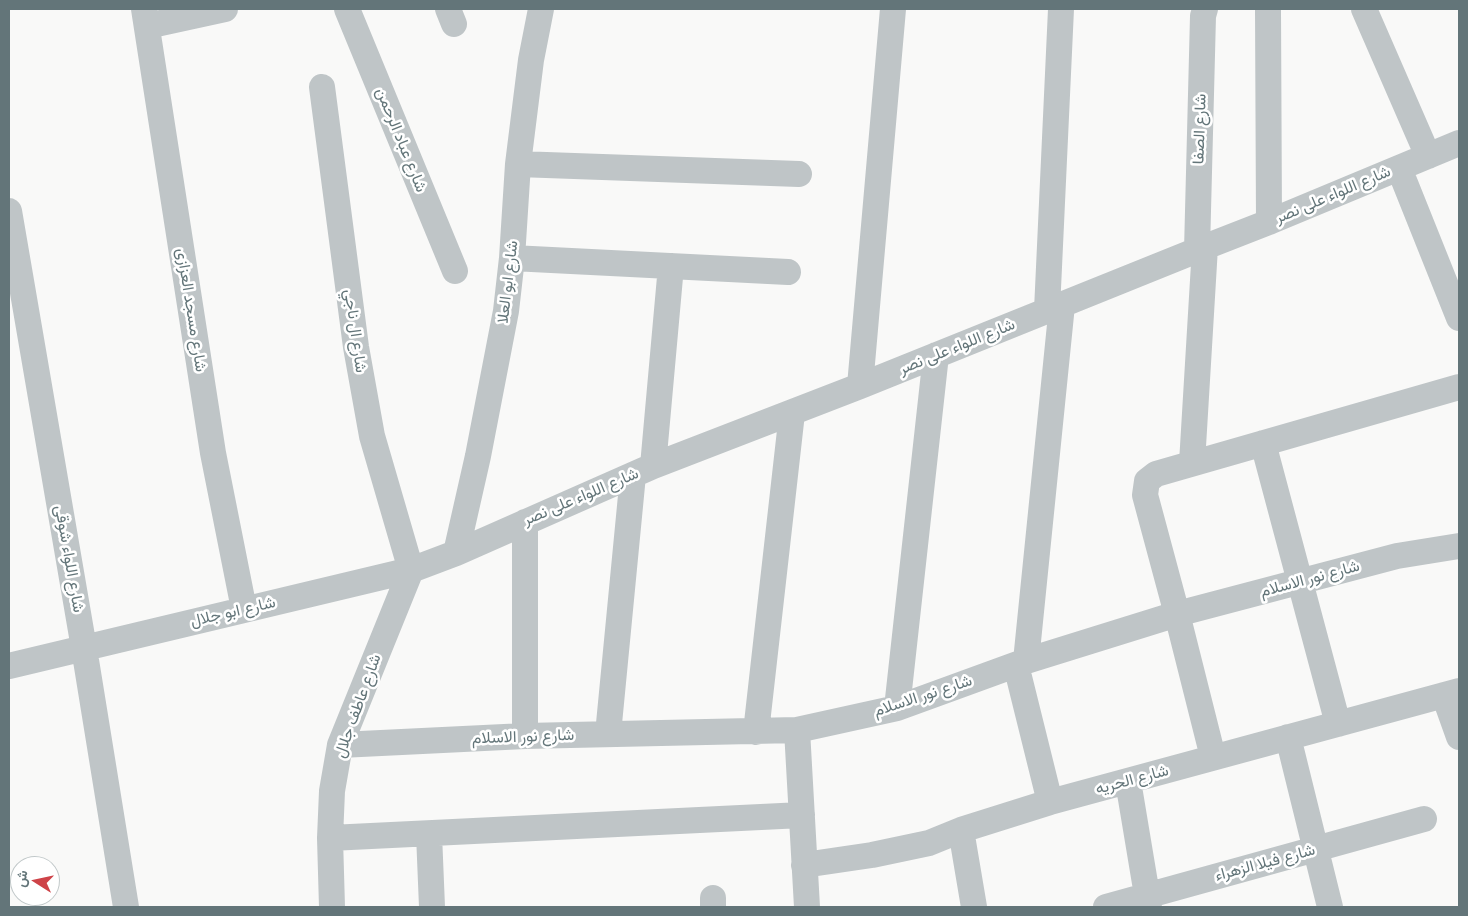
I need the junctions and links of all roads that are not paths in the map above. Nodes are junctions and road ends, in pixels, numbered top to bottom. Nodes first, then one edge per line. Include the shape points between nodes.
1 (225, 9) edge
2 (347, 9) edge
3 (540, 9) edge
4 (894, 9) edge
5 (1061, 9) edge
6 (1205, 9) edge
7 (1268, 9) edge
8 (1364, 9) edge
9 (146, 17) edge
10 (322, 87) dead end
11 (1459, 143) edge
12 (1428, 156) junction
13 (518, 164) junction
14 (1399, 168) junction
15 (799, 174) dead end
16 (9, 211) edge
17 (1269, 222) junction
18 (1201, 248) junction
19 (512, 258) junction
20 (671, 266) junction
21 (455, 271) dead end
22 (788, 272) dead end
23 (1055, 308) junction
24 (1459, 318) edge
25 (936, 355) junction
26 (860, 386) junction
27 (1459, 387) edge
28 (792, 413) junction
29 (1263, 443) junction
30 (1192, 463) junction
31 (643, 471) junction
32 (525, 522) junction
33 (1459, 546) edge
34 (456, 552) junction
35 (411, 570) junction
36 (1300, 582) junction
37 (244, 609) junction
38 (1177, 614) junction
39 (84, 648) junction
40 (1021, 663) junction
41 (9, 666) edge
42 (1452, 693) edge
43 (897, 708) junction
44 (1338, 724) junction
45 (798, 730) junction
46 (756, 732) junction
47 (608, 734) junction
48 (525, 736) junction
49 (1288, 737) junction
50 (1459, 737) edge
51 (340, 745) junction
52 (1213, 757) junction
53 (1128, 781) junction
54 (1050, 802) junction
55 (802, 815) junction
56 (1424, 819) dead end
57 (961, 830) junction
58 (429, 834) junction
59 (330, 838) junction
60 (1316, 849) junction
61 (804, 865) junction
62 (1148, 902) edge
63 (126, 907) edge
64 (332, 907) edge
65 (432, 907) edge
66 (807, 907) edge
67 (974, 907) edge
68 (1106, 907) edge
69 (1330, 907) edge

1 - 9 street
2 - 21 street, شارع عباد الرحمن
3 - 13 street, شارع ابو العلا
4 - 26 street
5 - 23 street
6 - 18 street, شارع الصفا
7 - 17 street
8 - 12 street
9 - 37 street, شارع مسجد العزازى via 213,453
10 - 35 street, شارع ال ناجي via 356,347 372,436
11 - 12 street, شارع اللواء على نصر
12 - 14 street, شارع اللواء على نصر
13 - 15 street
13 - 19 street, شارع ابو العلا
14 - 17 street, شارع اللواء على نصر
14 - 24 street
16 - 39 street, شارع اللواء شوقى
17 - 18 street, شارع اللواء على نصر
18 - 23 street, شارع اللواء على نصر
18 - 30 street, شارع الصفا
19 - 20 street
19 - 34 street, شارع ابو العلا via 506,311
20 - 22 street
20 - 31 street
23 - 25 street, شارع اللواء على نصر
23 - 40 street
25 - 26 street, شارع اللواء على نصر
25 - 43 street
26 - 28 street, شارع اللواء على نصر
27 - 29 street
28 - 31 street, شارع اللواء على نصر
28 - 46 street
29 - 30 street
29 - 36 street
30 - 38 street via 1156,474 1147,481 1145,495
31 - 32 street, شارع اللواء على نصر
31 - 47 street
32 - 34 street, شارع اللواء على نصر
32 - 48 street
33 - 36 street, شارع نور الاسلام via 1397,556
34 - 35 street, شارع ابو جلال
35 - 37 street, شارع ابو جلال
35 - 51 street, شارع عاطف جلال
36 - 38 street, شارع نور الاسلام
36 - 44 street
37 - 39 street, شارع ابو جلال
38 - 40 street, شارع نور الاسلام
38 - 52 street
39 - 41 street, شارع ابو جلال
39 - 63 street, شارع اللواء شوقى
40 - 43 street, شارع نور الاسلام
40 - 54 street
42 - 44 street, شارع الحريه
42 - 50 street
43 - 45 street, شارع نور الاسلام
44 - 49 street, شارع الحريه
45 - 46 street, شارع نور الاسلام
45 - 55 street
46 - 47 street, شارع نور الاسلام
47 - 48 street, شارع نور الاسلام
48 - 51 street, شارع نور الاسلام
49 - 52 street, شارع الحريه
49 - 60 street
51 - 59 street, شارع عاطف جلال via 332,791
52 - 53 street, شارع الحريه
53 - 54 street, شارع الحريه
53 - 62 street
54 - 57 street, شارع الحريه
55 - 58 street
55 - 61 street
56 - 60 street, شارع فيلا الزهراء
57 - 61 street, شارع الحريه via 929,843
57 - 67 street
58 - 59 street
58 - 65 street
59 - 64 street, شارع عاطف جلال
60 - 62 street, شارع فيلا الزهراء
60 - 69 street
61 - 66 street
62 - 68 street, شارع فيلا الزهراء

